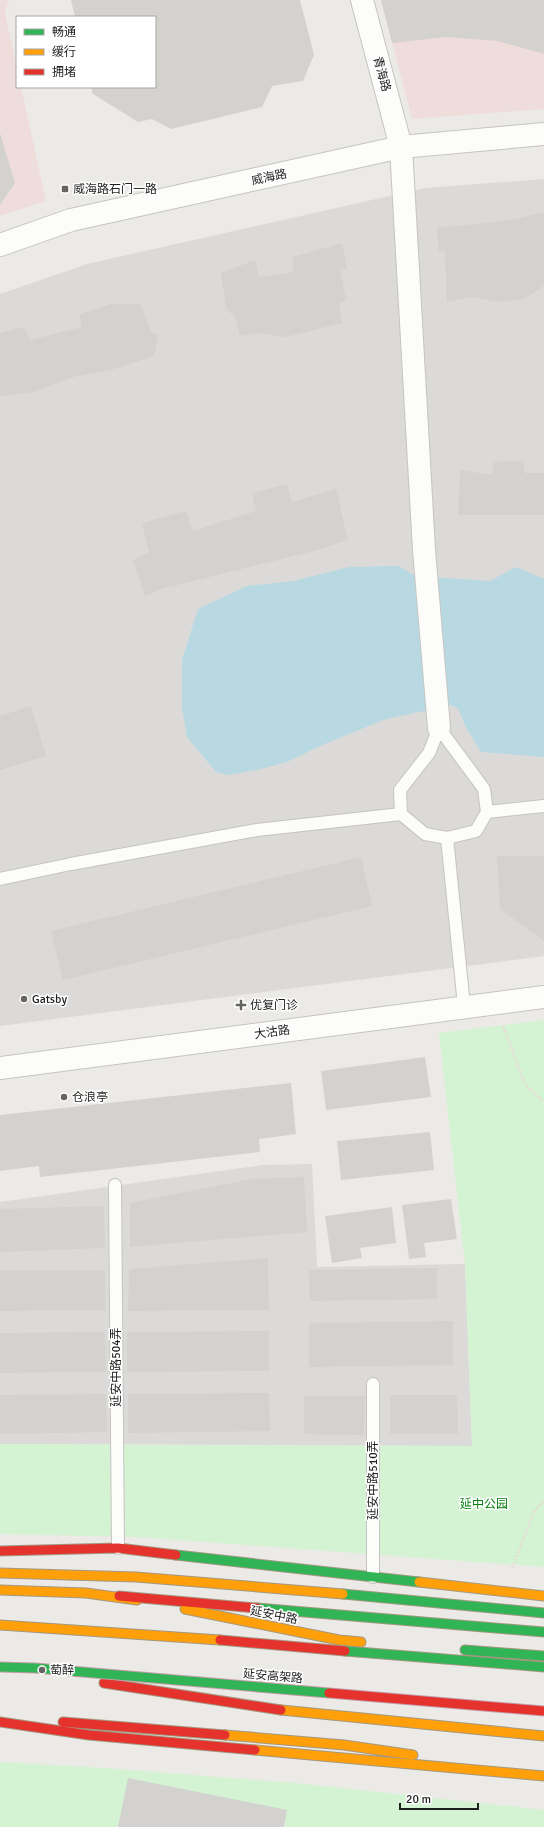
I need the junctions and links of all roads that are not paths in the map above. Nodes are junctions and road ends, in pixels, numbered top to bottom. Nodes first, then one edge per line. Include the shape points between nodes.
1 (362, 0) edge
2 (544, 134) edge
3 (401, 148) junction
4 (0, 245) edge
5 (438, 724) junction
6 (544, 806) edge
7 (487, 812) junction
8 (401, 814) junction
9 (446, 838) junction
10 (0, 879) edge
11 (544, 997) edge
12 (464, 1006) junction
13 (0, 1068) edge
14 (115, 1185) dead end
15 (373, 1384) dead end
16 (118, 1548) junction
17 (0, 1551) edge
18 (0, 1573) edge
19 (373, 1577) junction
20 (0, 1590) edge
21 (119, 1596) junction
22 (544, 1596) edge
23 (544, 1613) edge
24 (0, 1625) edge
25 (544, 1632) edge
26 (370, 1642) dead end
27 (456, 1649) dead end
28 (544, 1656) edge
29 (0, 1666) edge
30 (544, 1667) edge
31 (544, 1711) edge
32 (544, 1714) edge
33 (0, 1718) edge
34 (0, 1722) edge
35 (544, 1736) edge
36 (544, 1775) edge

1 - 3 street, 青海路
2 - 3 street, 威海路
3 - 4 street, 威海路 via 71,220
3 - 5 street, 青海路 via 424,550
5 - 7 lane via 484,789
5 - 8 lane via 429,753 400,790
6 - 7 lane
7 - 9 lane via 476,831
8 - 9 lane via 425,834
8 - 10 lane via 258,830
9 - 12 lane
11 - 12 street, 大沽路
12 - 13 street, 大沽路
14 - 16 lane, 延安中路504弄
15 - 19 lane, 延安中路510弄
16 - 17 main road
16 - 19 main road
18 - 23 main road via 63,1573 188,1580
19 - 22 main road
20 - 21 main road, 延安中路
21 - 25 main road
21 - 26 main road, 延安中路 via 339,1640
24 - 30 main road via 182,1637
27 - 28 main road
29 - 31 main road, 延安高架路, bridge
29 - 32 main road via 323,1687
29 - 35 main road via 293,1712
33 - 36 main road via 344,1745
34 - 36 main road via 97,1736

